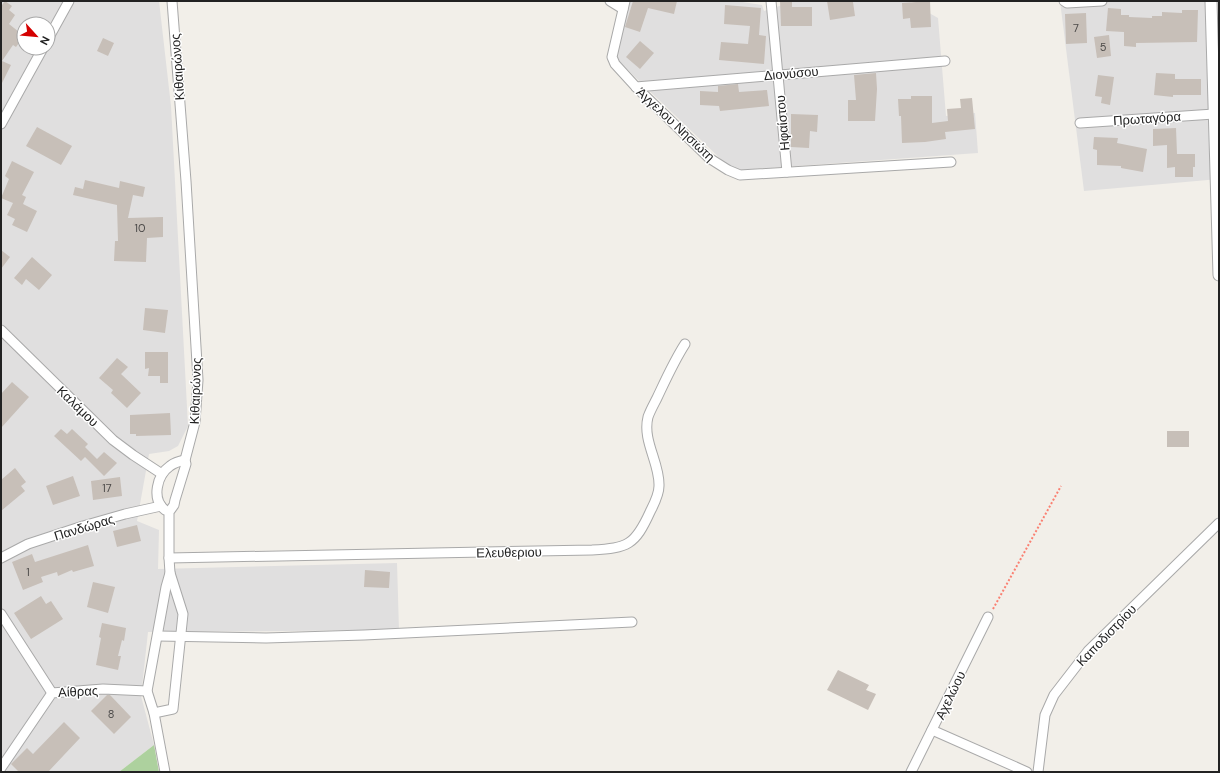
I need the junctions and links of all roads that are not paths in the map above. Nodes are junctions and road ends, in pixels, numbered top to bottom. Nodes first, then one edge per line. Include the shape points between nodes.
1 (69, 1) edge
2 (172, 1) edge
3 (610, 1) edge
4 (771, 1) edge
5 (1064, 1) edge
6 (1102, 1) edge
7 (1211, 1) edge
8 (1088, 2) edge
9 (624, 5) edge
10 (56, 25) edge
11 (1216, 30) edge
12 (39, 56) edge
13 (945, 61) dead end
14 (778, 74) junction
15 (636, 87) junction
16 (1214, 114) junction
17 (1080, 123) dead end
18 (1, 124) edge
19 (952, 162) dead end
20 (786, 172) junction
21 (1218, 229) edge
22 (1219, 275) edge
23 (1, 330) edge
24 (685, 344) dead end
25 (185, 460) junction
26 (162, 474) junction
27 (165, 509) junction
28 (1219, 523) edge
29 (1, 558) edge
30 (169, 558) junction
31 (170, 573) junction
32 (1, 614) edge
33 (988, 617) road end
34 (632, 622) dead end
35 (158, 636) junction
36 (182, 636) junction
37 (147, 691) junction
38 (52, 693) junction
39 (154, 713) junction
40 (932, 730) junction
41 (1, 768) edge
42 (165, 772) edge
43 (911, 772) edge
44 (1026, 772) edge
45 (1038, 772) edge

1 - 10 street
2 - 25 street, Κιθαιρώνος via 198,380 195,422
3 - 9 street
4 - 14 street, Ηφαίστου
5 - 8 street
6 - 8 street
7 - 11 street
9 - 15 street, Άγγελου Νησιώτη via 612,57 615,64
11 - 16 street
12 - 18 street
13 - 14 street, Διονύσου
14 - 15 street, Διονύσου
14 - 20 street, Ηφαίστου
15 - 20 street, Άγγελου Νησιώτη via 709,158 728,170 740,175
16 - 17 street, Πρωταγόρα
16 - 21 street
19 - 20 street, Άγγελου Νησιώτη
21 - 22 street
23 - 26 street, Καλάμου via 113,440
24 - 30 street, Ελευθεριου via 648,418 647,430 660,486 658,496 642,529 634,540 624,546 609,550
25 - 26 street via 169,466
25 - 27 street, Κιθαιρώνος via 176,500
26 - 27 street via 156,495
27 - 29 street, Πανδώρας via 125,514 35,542
27 - 30 street, Κιθαιρώνος
28 - 45 street, Καποδιστρίου via 1088,651 1054,695 1045,715
30 - 31 street, Κιθαιρώνος
31 - 35 street, Κιθαιρώνος
31 - 36 street via 183,614
32 - 38 street
33 - 40 street, Αχελώου
34 - 36 street via 364,635 266,638
35 - 36 street
35 - 37 street, Κιθαιρώνος
36 - 39 street via 173,709
37 - 38 street, Αίθρας via 103,689
37 - 39 street, Κιθαιρώνος
38 - 41 street, Αίθρας
39 - 42 street, Κιθαιρώνος
40 - 43 street, Αχελώου
40 - 44 street

